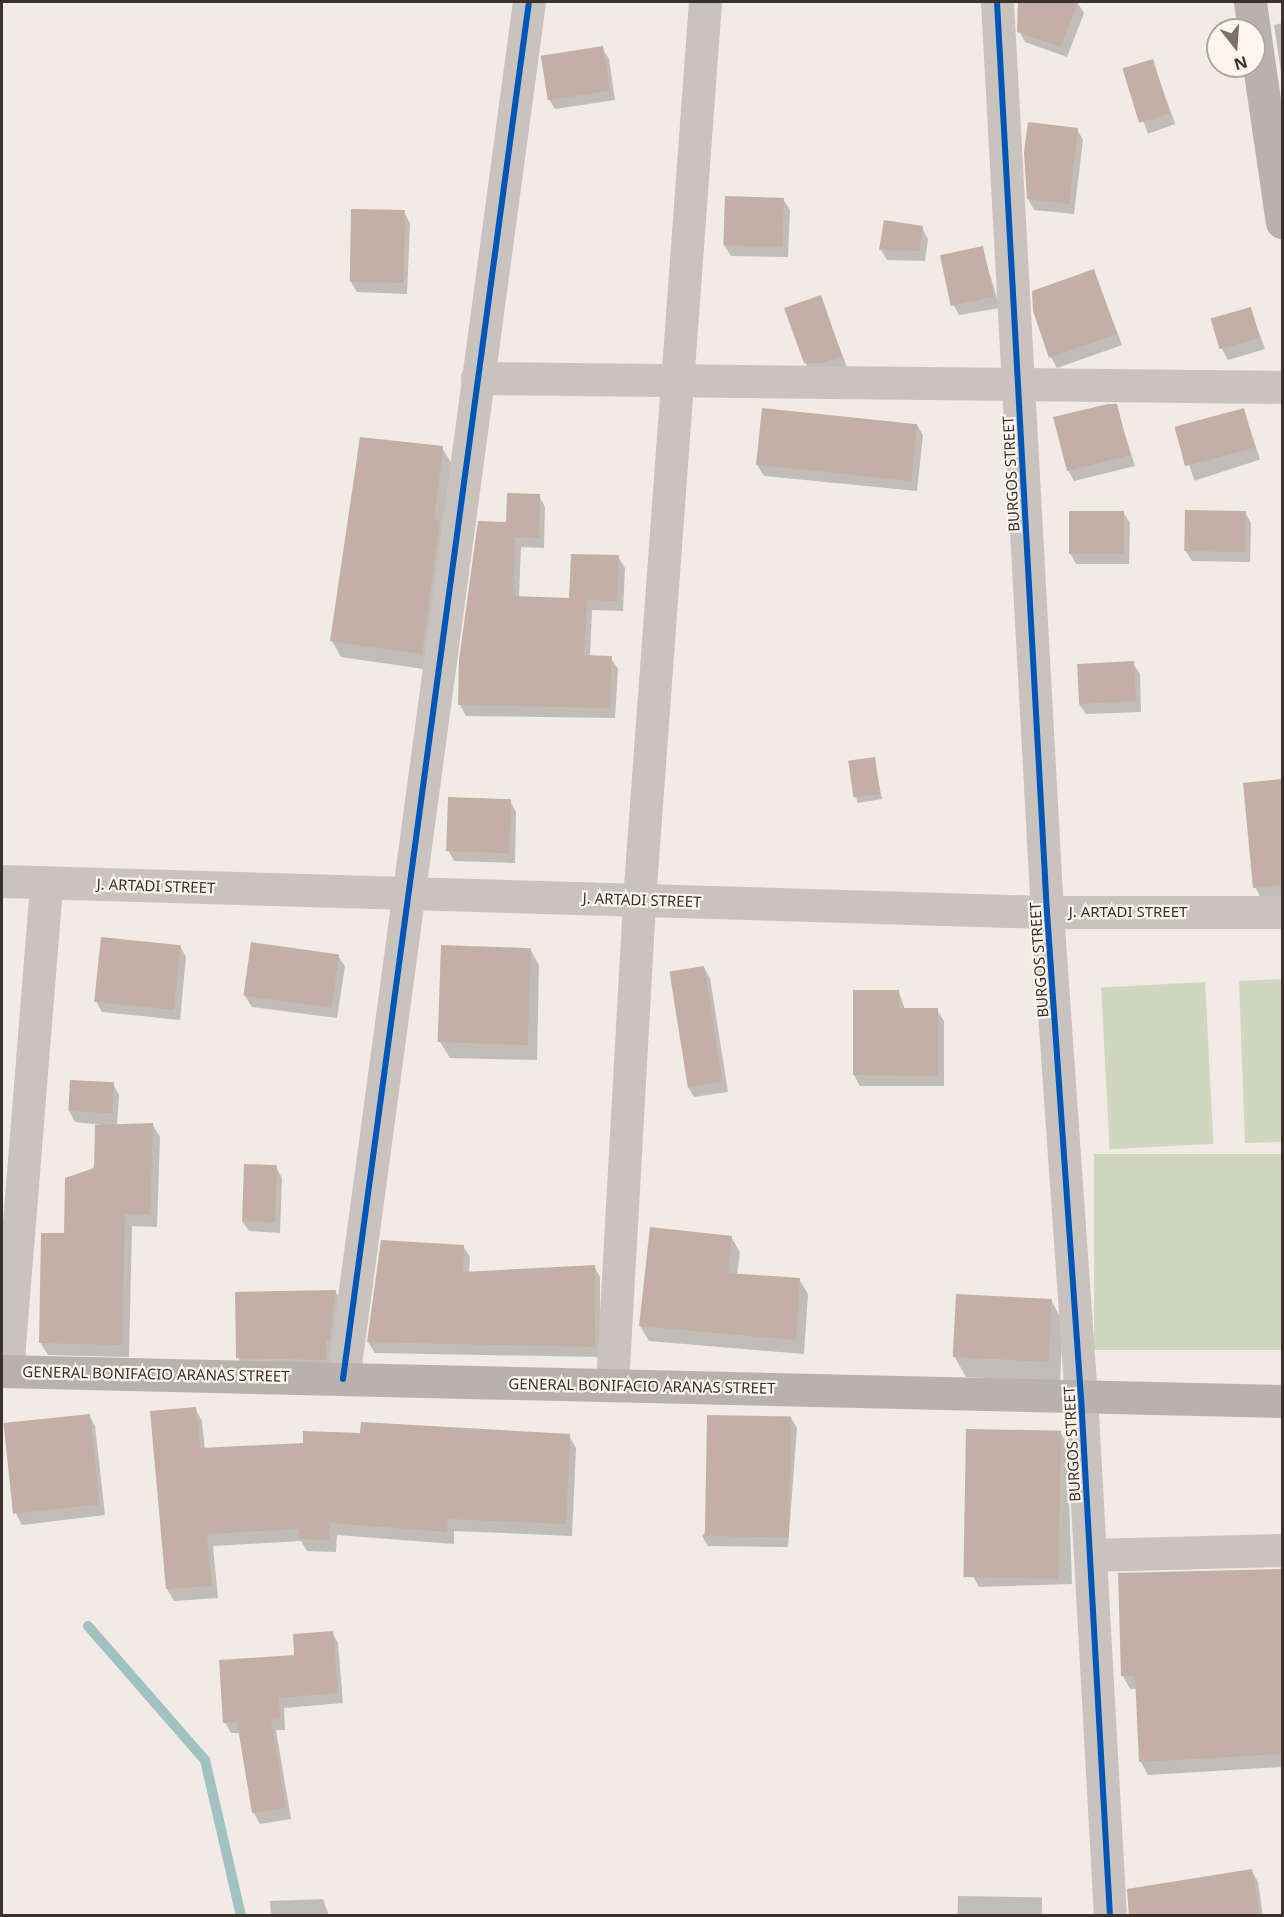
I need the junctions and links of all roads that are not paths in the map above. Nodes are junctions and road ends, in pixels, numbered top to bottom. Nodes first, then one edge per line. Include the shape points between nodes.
1 (529, 2) edge
2 (705, 2) edge
3 (997, 2) edge
4 (1250, 2) edge
5 (1252, 18) edge
6 (1261, 78) edge
7 (1282, 222) edge
8 (477, 378) junction
9 (678, 380) junction
10 (1018, 384) junction
11 (1282, 387) edge
12 (2, 881) edge
13 (46, 883) junction
14 (405, 893) junction
15 (639, 900) junction
16 (1047, 912) junction
17 (1282, 912) edge
18 (4, 1371) edge
19 (343, 1379) junction
20 (612, 1385) junction
21 (1081, 1396) junction
22 (1282, 1401) edge
23 (1282, 1550) edge
24 (1090, 1555) junction
25 (1110, 1916) edge

1 - 8 street
2 - 9 street
3 - 10 street, BURGOS STREET
4 - 5 main road
6 - 7 main road
8 - 9 street
8 - 14 street
9 - 10 street
9 - 15 street
10 - 11 street
10 - 16 street, BURGOS STREET
12 - 13 street, J. ARTADI STREET
13 - 14 street, J. ARTADI STREET
13 - 18 street
14 - 15 street, J. ARTADI STREET
14 - 19 street
15 - 16 street, J. ARTADI STREET
15 - 20 street
16 - 17 street, J. ARTADI STREET
16 - 21 street, BURGOS STREET
18 - 19 main road, GENERAL BONIFACIO ARANAS STREET
19 - 20 main road, GENERAL BONIFACIO ARANAS STREET
20 - 21 main road, GENERAL BONIFACIO ARANAS STREET
21 - 22 main road, GENERAL BONIFACIO ARANAS STREET
21 - 24 street, BURGOS STREET
23 - 24 street
24 - 25 street, BURGOS STREET

